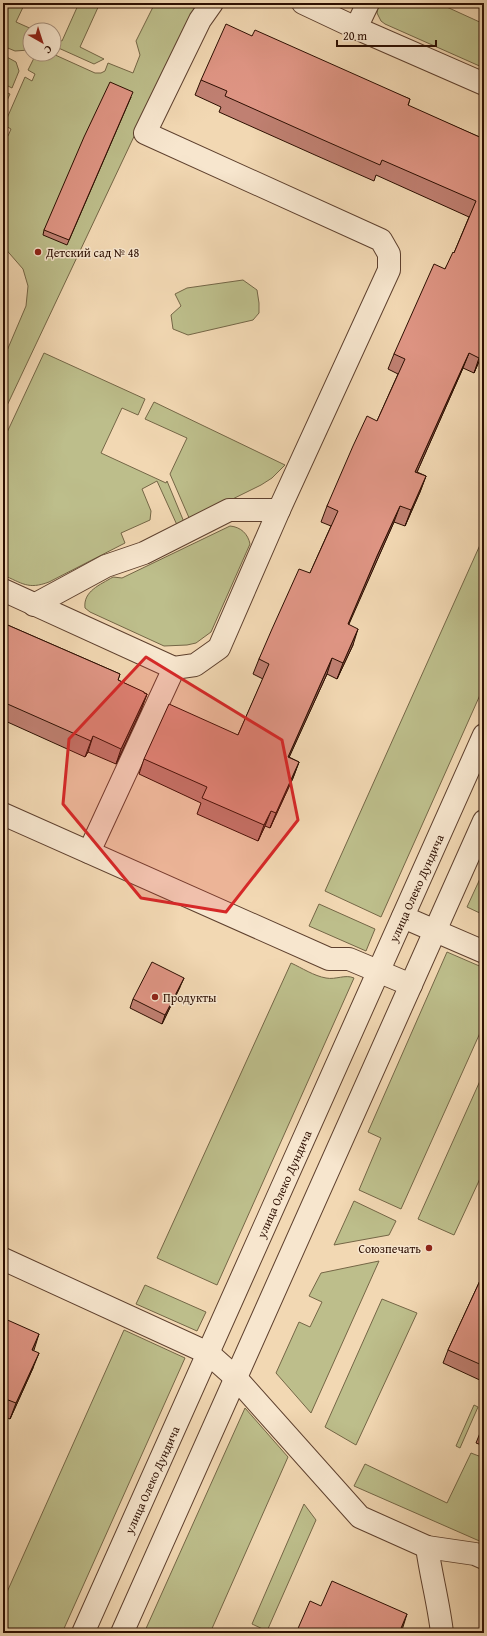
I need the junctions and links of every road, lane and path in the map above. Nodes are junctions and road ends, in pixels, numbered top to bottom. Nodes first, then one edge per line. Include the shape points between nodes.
1 (212, 3) edge
2 (303, 3) edge
3 (368, 3) edge
4 (356, 28) junction
5 (484, 84) edge
6 (279, 510) junction
7 (3, 590) edge
8 (34, 605) junction
9 (174, 668) junction
10 (484, 735) edge
11 (3, 814) edge
12 (484, 821) edge
13 (89, 852) junction
14 (403, 917) junction
15 (435, 931) junction
16 (484, 952) edge
17 (378, 971) junction
18 (411, 985) junction
19 (3, 1259) edge
20 (208, 1353) junction
21 (236, 1378) junction
22 (427, 1547) junction
23 (484, 1558) edge
24 (83, 1633) edge
25 (122, 1633) edge
26 (442, 1633) edge

1 - 6 street via 200,20 145,133 381,240 389,254 389,270
2 - 4 street
3 - 4 street
4 - 5 street
6 - 8 street via 229,510 144,553 106,566
6 - 9 street via 219,648 195,665
7 - 8 street
8 - 9 street
9 - 13 street
10 - 14 street, улица Олеко Дундича
11 - 13 street
12 - 15 street
13 - 17 street via 329,959 348,959
14 - 15 street
14 - 17 street, улица Олеко Дундича
15 - 16 street
15 - 18 street
17 - 18 street
17 - 20 street, улица Олеко Дундича
18 - 21 street
19 - 20 street
20 - 21 street
20 - 24 street, улица Олеко Дундича
21 - 22 street via 360,1517
21 - 25 street
22 - 23 street via 475,1554
22 - 26 street

